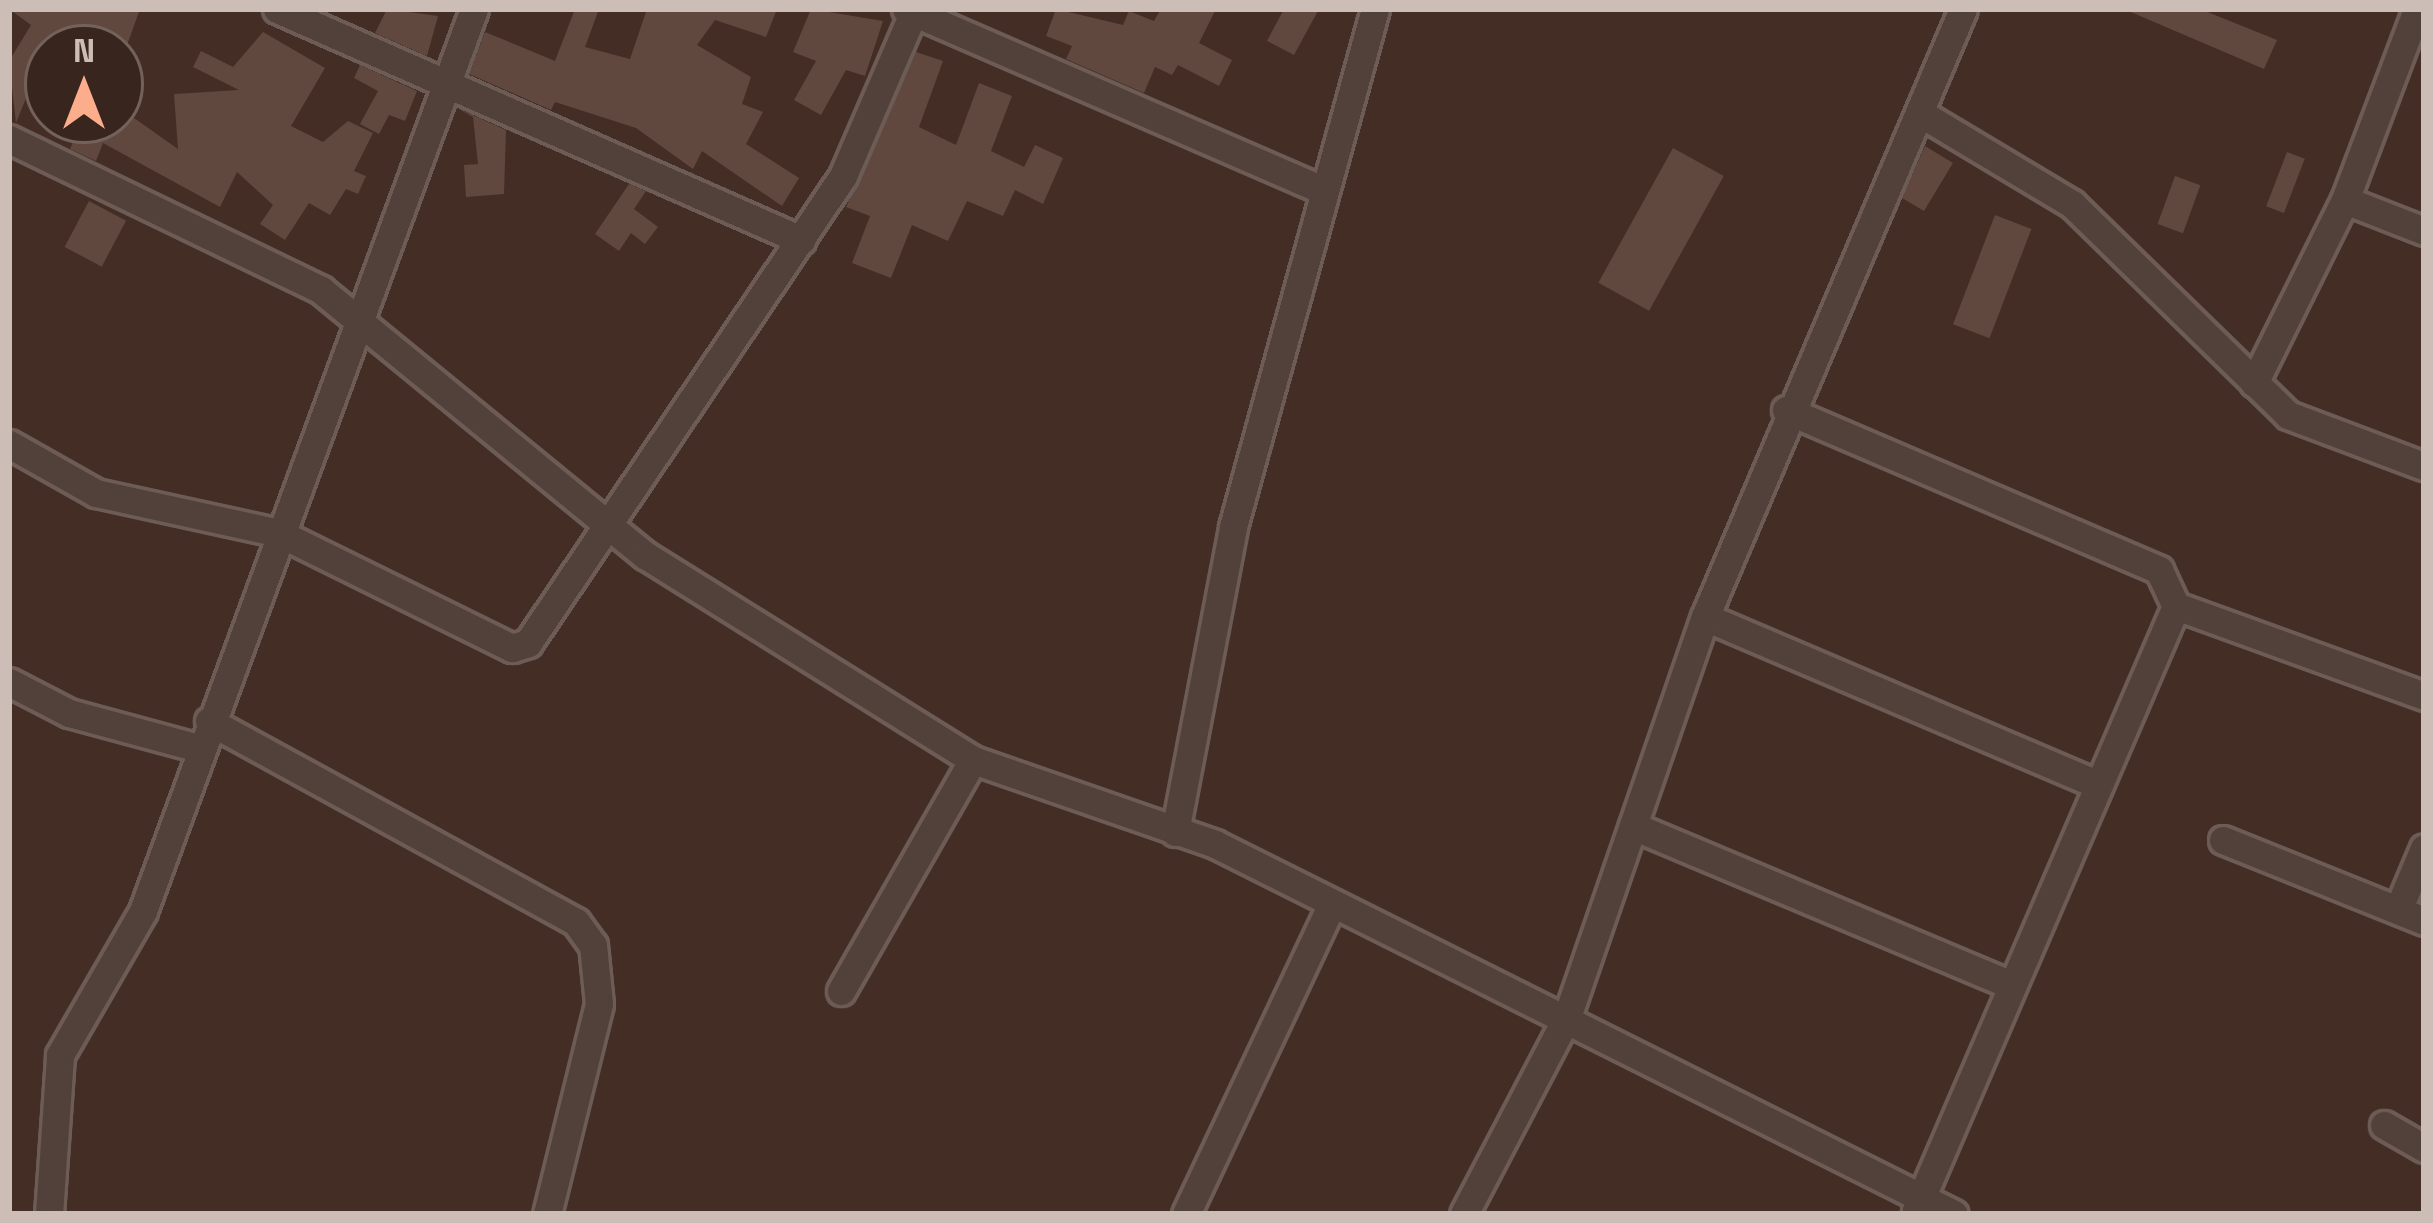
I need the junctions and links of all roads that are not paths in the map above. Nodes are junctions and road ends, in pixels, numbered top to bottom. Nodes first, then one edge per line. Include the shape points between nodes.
1 (278, 9) edge
2 (474, 9) edge
3 (1375, 9) edge
4 (1963, 9) edge
5 (2417, 9) edge
6 (912, 10) edge
7 (440, 80) junction
8 (1920, 113) junction
9 (9, 139) edge
10 (1324, 191) junction
11 (2345, 200) junction
12 (2424, 232) edge
13 (801, 240) junction
14 (351, 324) junction
15 (2254, 383) junction
16 (1786, 410) junction
17 (9, 444) edge
18 (2424, 466) edge
19 (605, 514) junction
20 (279, 532) junction
21 (2176, 606) junction
22 (1705, 616) junction
23 (9, 682) edge
24 (2424, 696) edge
25 (204, 735) junction
26 (973, 760) junction
27 (2099, 784) junction
28 (1633, 826) junction
29 (1175, 832) junction
30 (2223, 840) dead end
31 (2424, 848) edge
32 (1330, 908) junction
33 (2411, 915) edge
34 (2012, 986) junction
35 (841, 991) dead end
36 (1567, 1016) junction
37 (2384, 1125) dead end
38 (2424, 1148) edge
39 (1917, 1206) edge
40 (49, 1214) edge
41 (547, 1214) edge
42 (1187, 1214) edge
43 (1464, 1214) edge
44 (1954, 1214) edge

1 - 7 street
2 - 7 street
3 - 10 street
4 - 8 street
5 - 11 street
6 - 10 street
6 - 13 street via 868,125
7 - 13 street
7 - 14 street
8 - 15 street via 2072,204
8 - 16 street
9 - 14 street via 320,290
10 - 29 street via 1233,527
11 - 12 street
11 - 15 street
13 - 19 street
14 - 19 street
14 - 20 street
15 - 18 street via 2288,415
16 - 21 street via 2158,570
16 - 22 street
17 - 20 street via 137,508
19 - 20 street via 528,643 512,648
19 - 26 street via 645,555
20 - 25 street
21 - 24 street
21 - 27 street
22 - 27 street
22 - 28 street
23 - 25 street via 69,713
25 - 40 street via 143,911 60,1055
25 - 41 street via 576,922 593,945 599,1004
26 - 29 street
26 - 35 street
27 - 34 street
28 - 34 street
28 - 36 street
29 - 32 street
30 - 33 street
31 - 33 street
32 - 36 street
32 - 42 street
34 - 39 street
36 - 39 street
36 - 43 street
37 - 38 street
39 - 44 street

